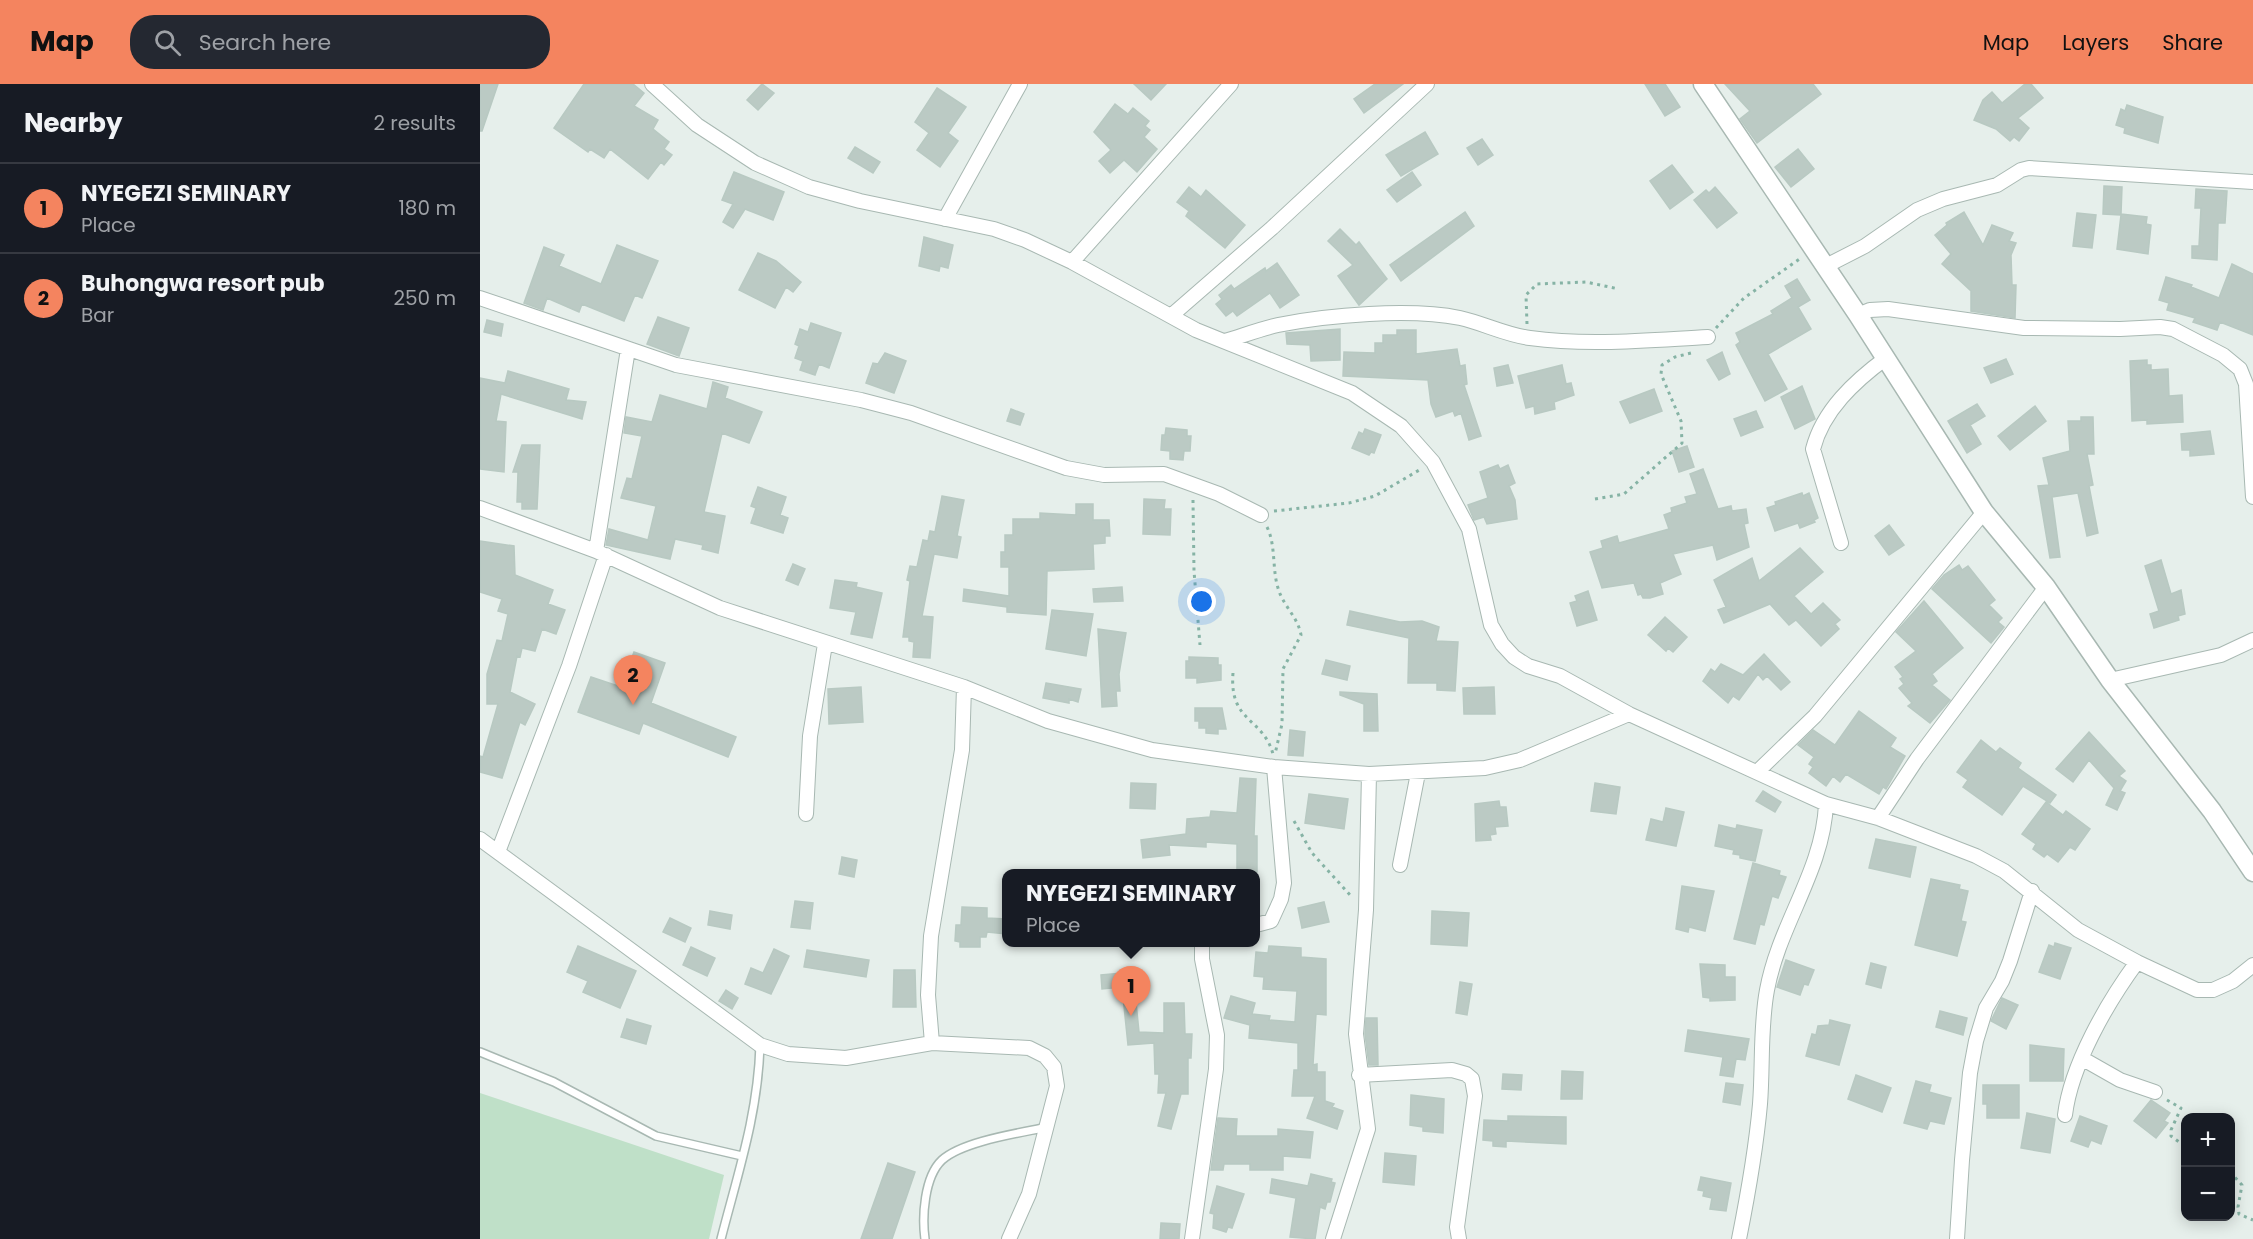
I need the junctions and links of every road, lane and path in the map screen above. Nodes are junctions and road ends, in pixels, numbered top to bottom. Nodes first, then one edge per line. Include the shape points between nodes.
1 (652, 84) edge
2 (1020, 84) edge
3 (1231, 84) edge
4 (1427, 84) edge
5 (1703, 84) edge
6 (2253, 183) edge
7 (945, 219) junction
8 (1812, 249) junction
9 (1072, 262) junction
10 (1824, 267) junction
11 (1619, 289) dead end
12 (480, 298) edge
13 (1172, 315) junction
14 (1858, 315) junction
15 (1708, 336) junction
16 (1528, 338) junction
17 (1225, 341) junction
18 (628, 349) junction
19 (1886, 358) junction
20 (2249, 384) edge
21 (1433, 462) junction
22 (1194, 483) junction
23 (2253, 497) edge
24 (1594, 499) dead end
25 (480, 508) edge
26 (1984, 512) junction
27 (1261, 514) junction
28 (1841, 543) dead end
29 (601, 553) junction
30 (2046, 587) junction
31 (2253, 640) edge
32 (825, 644) junction
33 (1200, 645) dead end
34 (1233, 673) dead end
35 (2110, 680) junction
36 (964, 687) junction
37 (1629, 714) junction
38 (1274, 766) junction
39 (1757, 772) junction
40 (1418, 773) junction
41 (1369, 774) junction
42 (1278, 793) junction
43 (1826, 804) junction
44 (806, 814) dead end
45 (1878, 818) junction
46 (480, 839) edge
47 (498, 852) junction
48 (1400, 865) dead end
49 (2253, 872) edge
50 (2031, 891) junction
51 (1366, 910) junction
52 (1260, 924) edge
53 (1202, 947) edge
54 (2137, 962) junction
55 (2253, 965) edge
56 (932, 1043) junction
57 (760, 1046) junction
58 (480, 1052) edge
59 (2083, 1059) junction
60 (1359, 1075) junction
61 (2155, 1092) joint
62 (2065, 1115) dead end
63 (1048, 1127) junction
64 (2181, 1143) edge
65 (742, 1156) junction
66 (2235, 1177) edge
67 (2253, 1220) edge
68 (721, 1239) edge
69 (925, 1239) edge
70 (1009, 1239) edge
71 (1192, 1239) edge
72 (1333, 1239) edge
73 (1459, 1239) edge
74 (1739, 1239) edge
75 (1957, 1239) edge

1 - 7 street via 697,125 755,163 809,187
2 - 7 street
3 - 9 street
4 - 13 street
5 - 8 street
6 - 10 street via 2029,168 1997,185 1917,210 1865,246
7 - 9 street via 994,229
8 - 10 street
8 - 15 path via 1744,298
9 - 13 street
10 - 14 street
11 - 16 path via 1586,282 1538,284 1526,295
12 - 18 street
13 - 17 street
14 - 19 street
14 - 20 street via 1888,309 2024,328 2160,327 2223,355 2240,369
15 - 16 street via 1613,341
15 - 24 path via 1694,353 1662,365 1661,374 1681,422 1682,443 1624,494
16 - 17 street via 1460,318 1425,313 1327,318
17 - 21 street via 1352,393 1401,426
18 - 22 street via 676,365 912,413 1066,468 1104,476 1164,474
18 - 29 street
19 - 26 street
19 - 28 street via 1847,391 1822,424 1813,449
20 - 23 street
21 - 27 path via 1375,496
21 - 37 street via 1469,529 1491,625 1502,644 1528,666 1560,676
22 - 27 street
22 - 33 path via 1194,571
25 - 29 street
26 - 30 street
26 - 39 street via 1815,716
27 - 34 path via 1269,531 1278,589 1301,635 1283,669 1282,724 1274,758 1265,737 1238,708 1232,690
29 - 32 street via 720,608
29 - 47 street via 569,666
30 - 35 street
30 - 45 street via 1917,759
31 - 35 street via 2221,655
32 - 36 street
32 - 44 street via 810,736
35 - 49 street via 2212,811
36 - 38 street via 1048,721 1104,738 1152,750
36 - 56 street via 959,771 931,936 928,995
37 - 39 street
37 - 40 street via 1520,760 1485,768
38 - 41 street
38 - 42 street
39 - 43 street
40 - 41 street
40 - 48 street
41 - 51 street
42 - 51 path via 1312,853
42 - 52 street via 1284,883 1277,911 1271,921
43 - 45 street
43 - 74 street via 1818,854 1777,949 1767,990 1756,1140
45 - 50 street via 1976,856
46 - 47 street
47 - 57 street
50 - 54 street via 2078,930
50 - 75 street via 2006,971 1986,1008 1976,1041
51 - 60 street via 1356,1034
53 - 71 street via 1217,1035 1216,1069
54 - 55 street via 2205,991 2233,981
54 - 59 street via 2094,1030
56 - 57 street via 846,1058 788,1054
56 - 63 street via 1029,1048 1046,1056 1054,1067 1057,1086
57 - 65 lane via 759,1083
58 - 65 lane via 554,1082 656,1136
59 - 61 street via 2120,1080
59 - 62 street
60 - 72 street via 1368,1129
60 - 73 street via 1452,1070 1472,1079 1475,1096
61 - 64 path via 2181,1108 2171,1136
63 - 69 lane via 981,1142 943,1159 922,1209
63 - 70 street via 1029,1194
65 - 68 lane
66 - 67 path via 2242,1185 2239,1214

